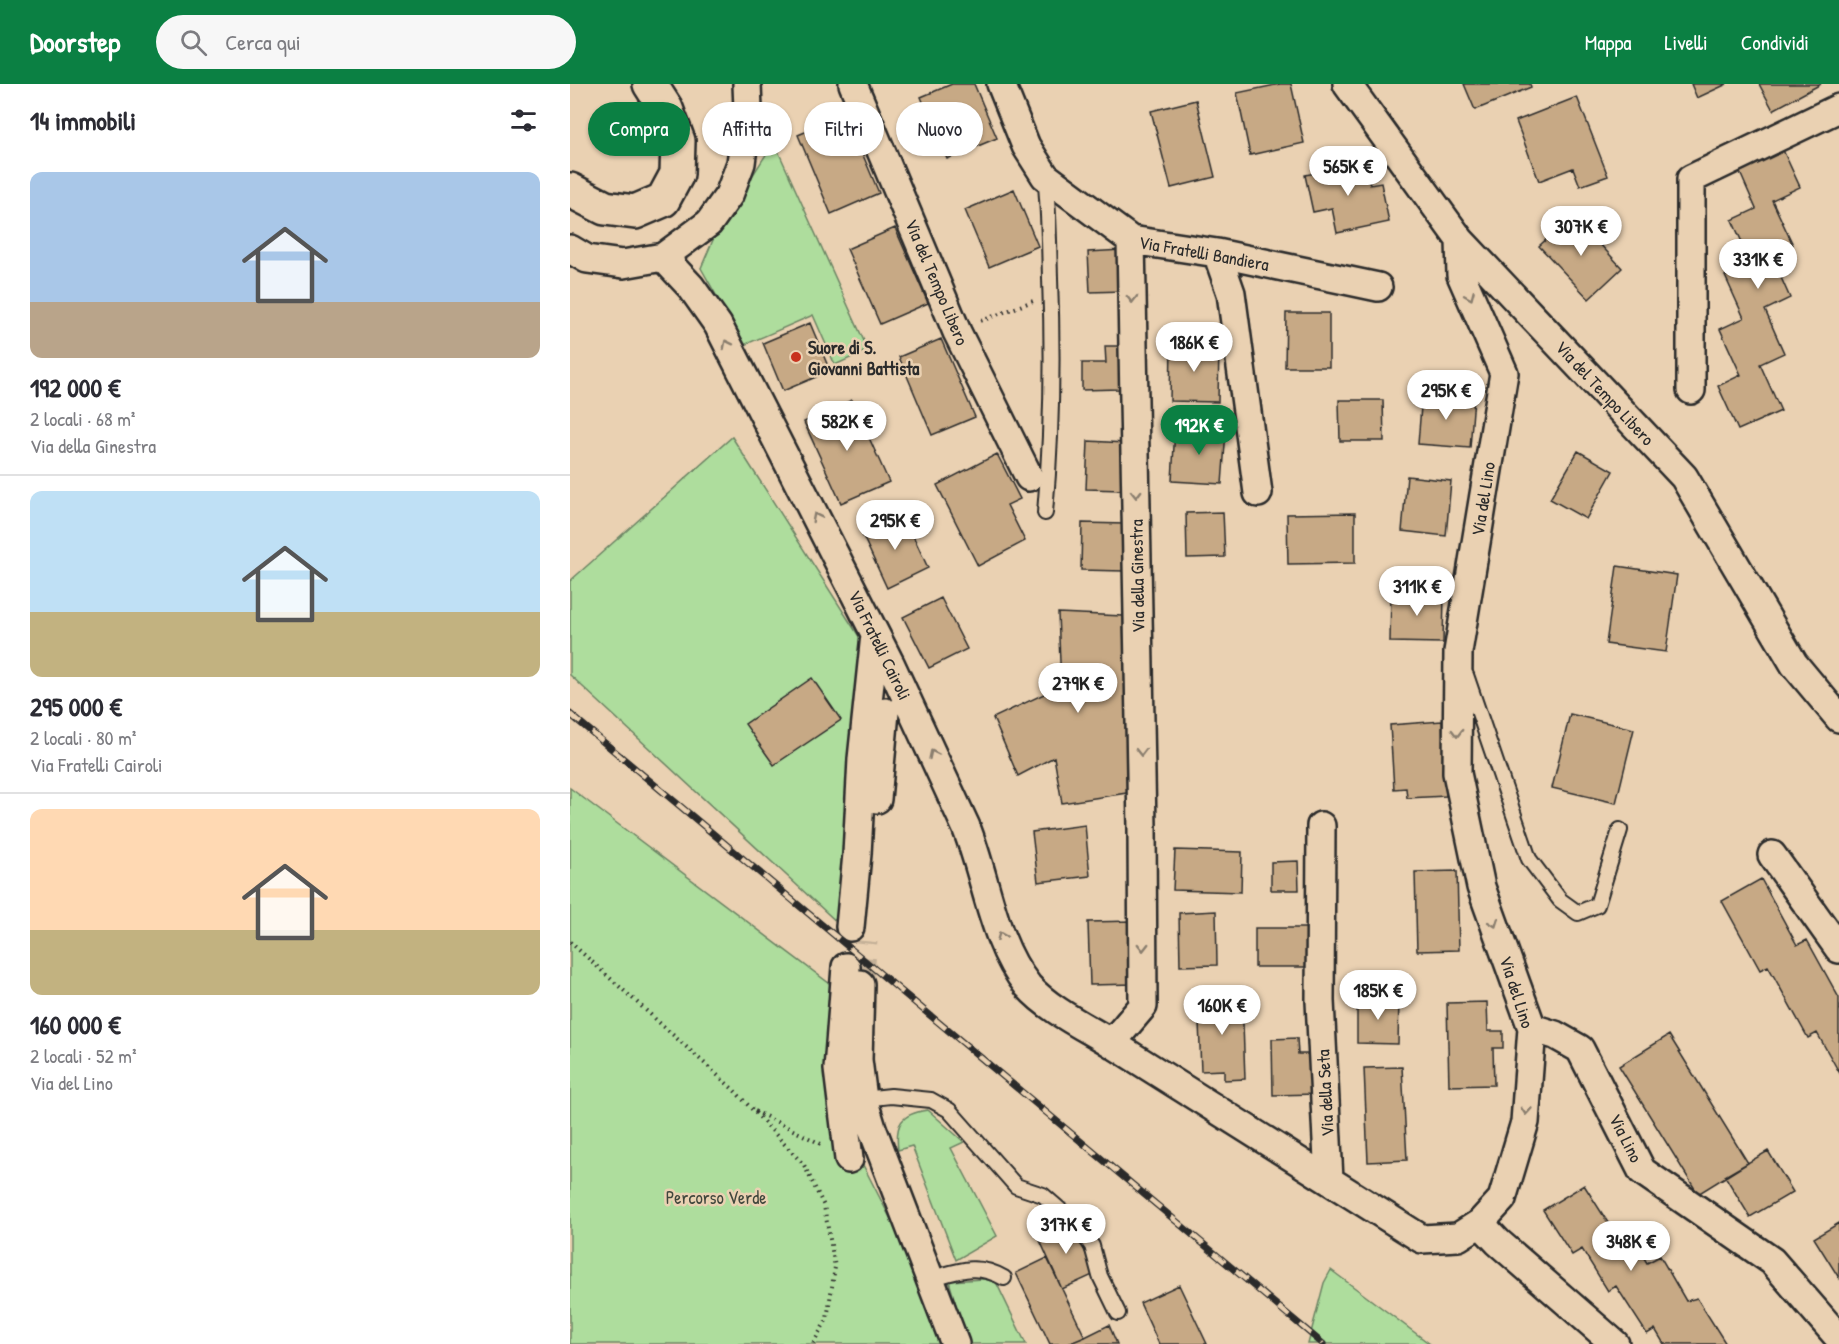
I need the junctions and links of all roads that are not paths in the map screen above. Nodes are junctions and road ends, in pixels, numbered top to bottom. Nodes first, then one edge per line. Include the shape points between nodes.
1 (650, 84) edge
2 (747, 84) edge
3 (853, 84) edge
4 (1001, 84) edge
5 (1347, 84) edge
6 (1839, 108) edge
7 (1045, 176) junction
8 (570, 190) edge
9 (1131, 240) junction
10 (1460, 240) junction
11 (570, 249) edge
12 (1217, 253) junction
13 (663, 257) junction
14 (1377, 287) dead end
15 (1691, 390) dead end
16 (1029, 477) dead end
17 (1258, 493) dead end
18 (1045, 513) dead end
19 (875, 635) junction
20 (1458, 652) junction
21 (890, 663) junction
22 (1839, 718) edge
23 (1321, 826) dead end
24 (1620, 830) dead end
25 (1772, 855) dead end
26 (1839, 949) edge
27 (1030, 987) joint
28 (1532, 1028) junction
29 (1108, 1041) junction
30 (863, 1099) junction
31 (849, 1158) road end
32 (1329, 1180) junction
33 (1480, 1223) junction
34 (1004, 1278) dead end
35 (929, 1280) junction
36 (1118, 1313) dead end
37 (1839, 1338) edge
38 (955, 1344) edge
39 (1615, 1344) edge

1 - 8 main road via 666,109 678,141 677,174 663,200 634,212 605,208
2 - 13 street via 741,163 729,195 709,223
3 - 16 street, Via del Tempo Libero via 957,332
4 - 7 street, Via Fratelli Bandiera via 1026,146
5 - 10 street, Via del Tempo Libero
6 - 15 street via 1691,179
7 - 9 street, Via Fratelli Bandiera
7 - 18 lane via 1051,295 1051,442
9 - 12 street, Via Fratelli Bandiera
9 -> 29 street, Via della Ginestra via 1143,1006
10 -> 20 street, Via del Lino via 1461,275 1504,373
10 - 22 street, Via del Tempo Libero via 1684,477 1794,664
11 - 13 street via 587,258 623,264
12 - 14 street, Via Fratelli Bandiera
12 - 17 street via 1231,293
19 -> 13 street, Via Fratelli Cairoli via 718,325 691,286
19 - 21 street, Via Fratelli Cairoli
19 - 21 street via 862,759 857,934
20 - 24 lane via 1529,859 1560,900 1578,912 1597,905
20 -> 28 street, Via del Lino via 1457,773 1481,887
27 -> 21 street, Via Fratelli Cairoli via 1013,964 1000,934 974,845
23 - 32 street, Via della Seta via 1320,1001
25 - 26 street
27 - 29 street, Via del Lino via 1066,1016
28 -> 33 street, Via del Lino via 1525,1122 1502,1199
28 - 37 street, Via Lino via 1580,1049 1642,1171 1772,1261
29 - 32 street, Via del Lino
30 - 31 street via 853,976 838,1069
30 - 35 street
30 - 36 lane via 891,1096 931,1100 949,1110 1016,1186 1043,1195 1074,1222 1092,1246 1100,1276
32 - 33 street, Via del Lino via 1422,1239 1458,1237
33 - 39 street
34 - 35 lane via 990,1270 964,1269
35 - 38 street

